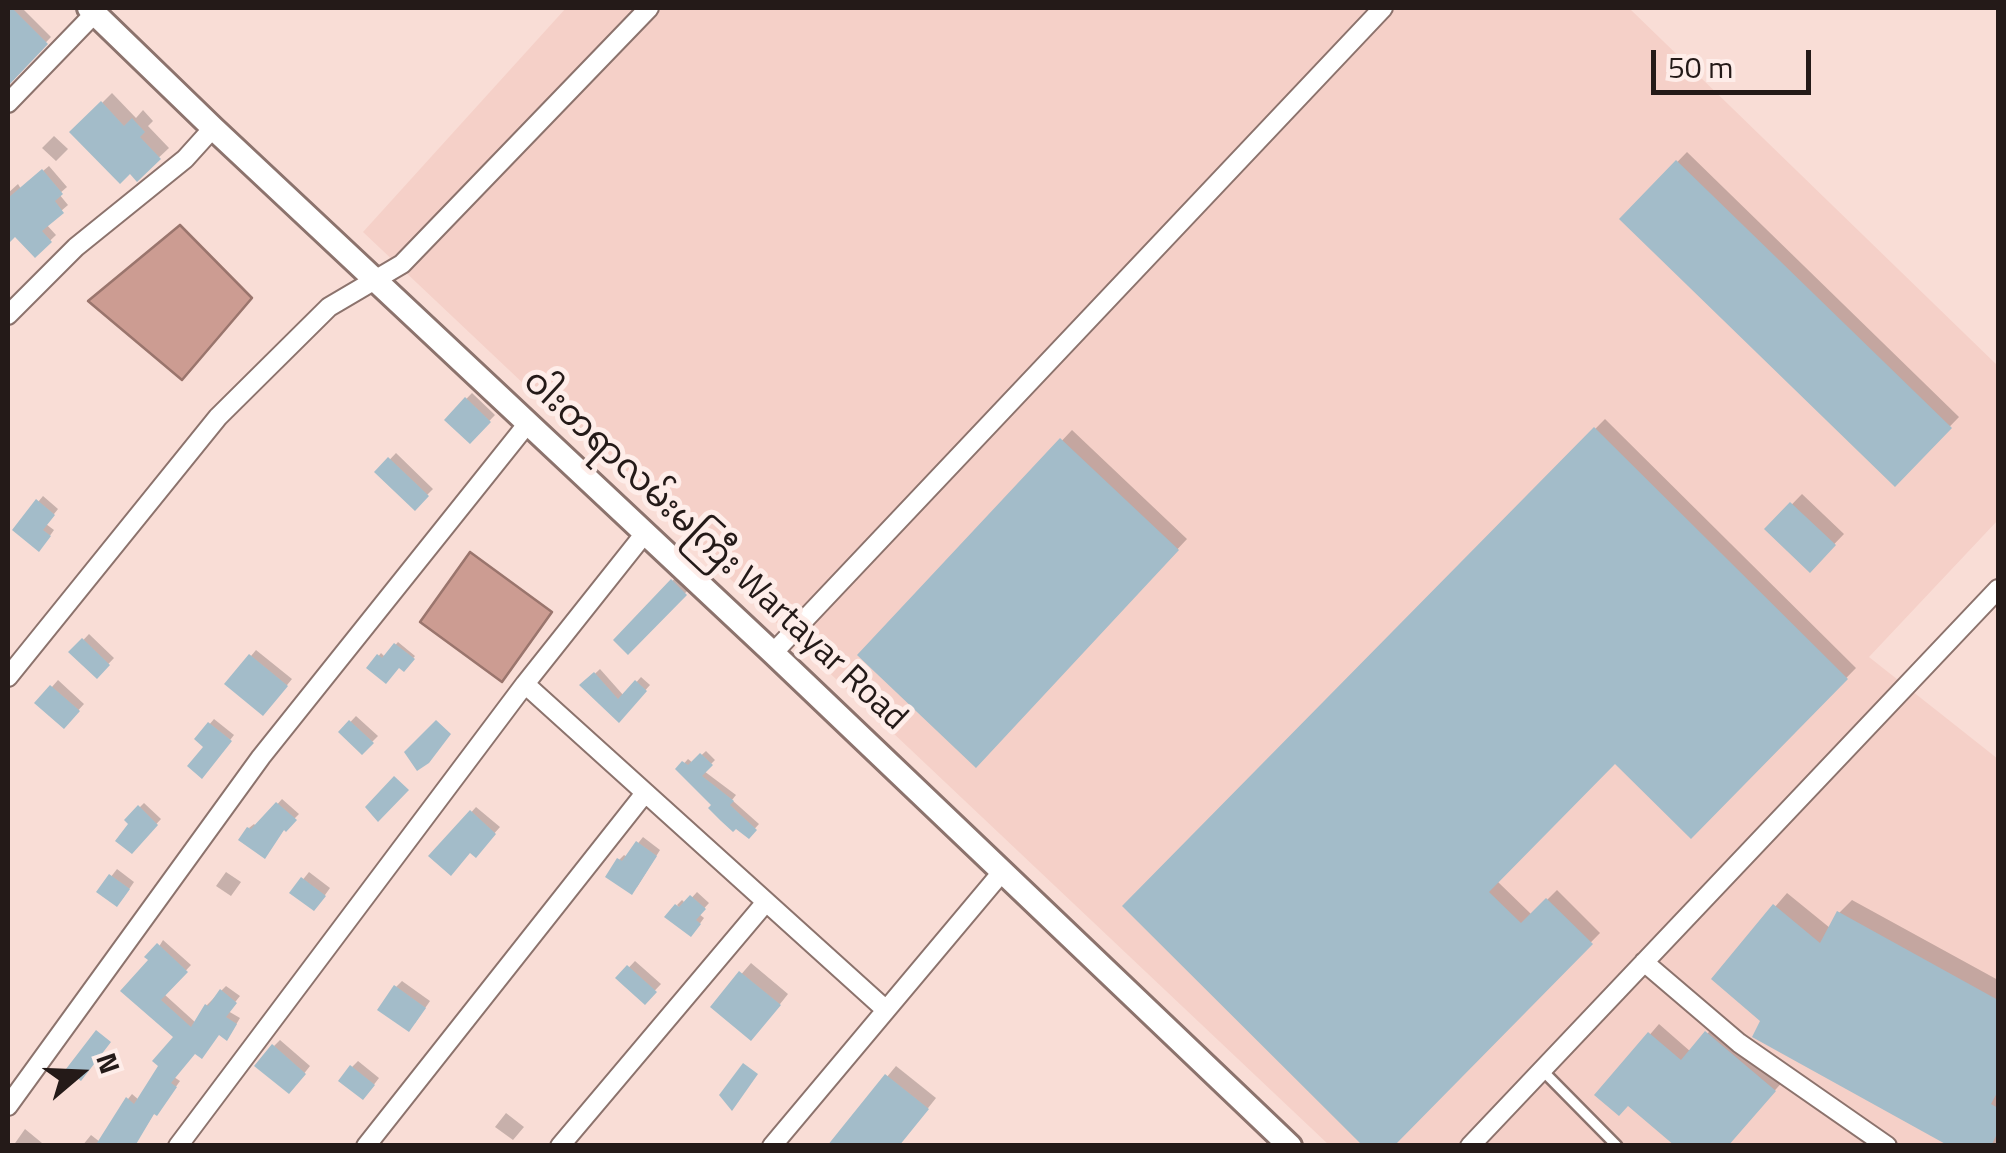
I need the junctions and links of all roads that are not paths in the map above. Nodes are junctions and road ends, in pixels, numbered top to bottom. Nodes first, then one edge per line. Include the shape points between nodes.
1 (649, 8) edge
2 (1383, 8) edge
3 (92, 10) edge
4 (8, 103) edge
5 (212, 128) junction
6 (374, 278) junction
7 (8, 315) edge
8 (528, 423) junction
9 (645, 533) junction
10 (1998, 589) edge
11 (773, 653) junction
12 (8, 677) edge
13 (525, 684) junction
14 (645, 792) junction
15 (1002, 872) junction
16 (766, 902) junction
17 (1644, 962) junction
18 (886, 1010) junction
19 (1542, 1069) junction
20 (8, 1106) edge
21 (178, 1146) edge
22 (366, 1146) edge
23 (560, 1146) edge
24 (772, 1146) edge
25 (1290, 1146) edge
26 (1470, 1146) edge
27 (1617, 1146) edge
28 (1887, 1146) edge

1 - 6 street via 402,264
2 - 11 street
3 - 4 street
3 - 5 street, ဝါးတရာလမ်းမကြီး Wartayar Road
5 - 6 street, ဝါးတရာလမ်းမကြီး Wartayar Road
5 - 7 street
6 - 8 street, ဝါးတရာလမ်းမကြီး Wartayar Road
6 - 12 street via 329,308 218,417
8 - 9 street, ဝါးတရာလမ်းမကြီး Wartayar Road
8 - 20 street via 261,758
9 - 11 street, ဝါးတရာလမ်းမကြီး Wartayar Road
9 - 13 street
10 - 17 street
11 - 15 street, ဝါးတရာလမ်းမကြီး Wartayar Road
13 - 14 street
13 - 21 street
14 - 16 street
14 - 22 street
15 - 18 street
15 - 25 street, ဝါးတရာလမ်းမကြီး Wartayar Road
16 - 18 street
16 - 23 street
17 - 19 street
17 - 28 street via 1740,1043
18 - 24 street
19 - 26 street
19 - 27 lane

